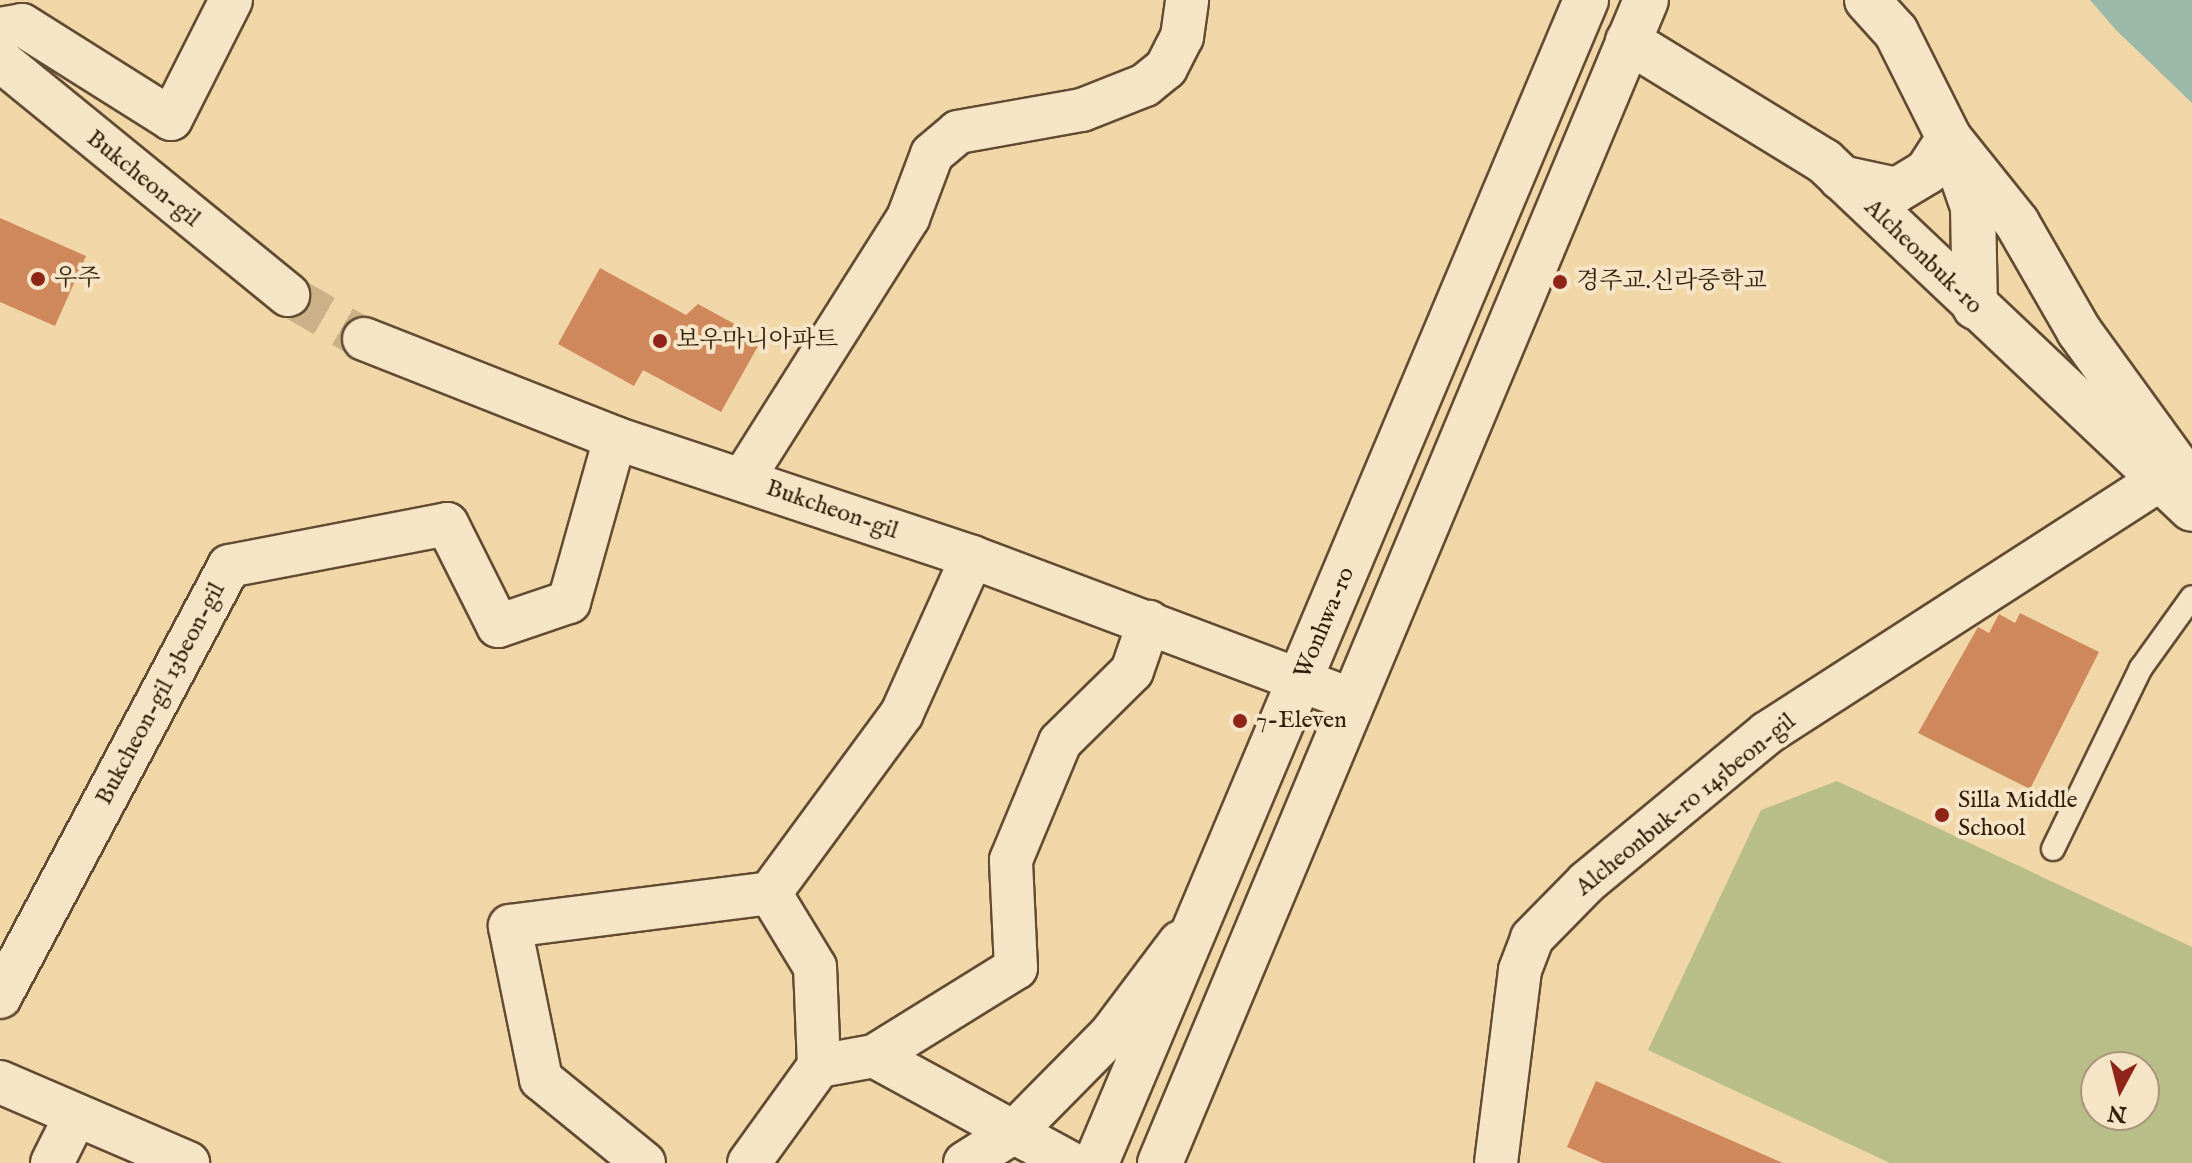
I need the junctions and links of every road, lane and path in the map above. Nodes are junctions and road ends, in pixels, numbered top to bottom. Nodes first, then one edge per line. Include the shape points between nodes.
1 (231, 0) edge
2 (1187, 0) edge
3 (1586, 0) edge
4 (1646, 0) edge
5 (1867, 0) edge
6 (0, 29) edge
7 (1628, 41) junction
8 (0, 60) edge
9 (1949, 138) junction
10 (1841, 178) junction
11 (288, 295) tunnel mouth
12 (1975, 307) junction
13 (364, 339) tunnel mouth
14 (615, 438) junction
15 (743, 479) junction
16 (2176, 483) edge
17 (2192, 509) edge
18 (972, 557) junction
19 (2192, 597) edge
20 (1149, 622) junction
21 (1301, 679) junction
22 (1353, 700) junction
23 (2053, 849) dead end
24 (770, 893) junction
25 (1202, 912) junction
26 (0, 997) edge
27 (874, 1056) junction
28 (819, 1066) junction
29 (0, 1082) edge
30 (75, 1117) junction
31 (1014, 1132) junction
32 (52, 1163) edge
33 (188, 1163) edge
34 (644, 1163) edge
35 (749, 1163) edge
36 (965, 1163) edge
37 (1070, 1163) edge
38 (1096, 1163) edge
39 (1160, 1163) edge
40 (1496, 1163) edge

1 - 6 street via 171,119 22,25
2 - 15 street via 1182,37 1166,68 1145,85 1082,110 958,132 932,154 908,218
3 - 21 main road, Wonhwa-ro
4 - 7 main road
5 - 9 main road via 1896,32
7 - 10 main road, Alcheonbuk-ro via 1824,161
7 - 22 main road
8 - 11 street, Bukcheon-gil
9 - 10 main road via 1927,172 1897,190
9 - 12 main road via 1973,207
9 - 16 main road via 2017,223
10 - 12 main road, Alcheonbuk-ro
12 - 16 main road, Alcheonbuk-ro
13 - 14 street, Bukcheon-gil
14 - 15 street, Bukcheon-gil
14 - 26 street, Bukcheon-gil 13beon-gil via 569,602 498,626 447,524 229,566
15 - 18 street, Bukcheon-gil
16 - 17 main road, Alcheonbuk-ro
16 - 40 street, Alcheonbuk-ro 145beon-gil via 1767,733 1587,882 1532,938 1520,970
18 - 20 street, Bukcheon-gil
18 - 24 street via 902,713
19 - 23 lane via 2141,668
20 - 21 street, Bukcheon-gil
20 - 27 street via 1132,671 1060,742 1011,860 1016,968
21 - 22 street, Bukcheon-gil
21 - 25 main road, Wonhwa-ro
22 - 39 main road
24 - 28 street via 815,967
24 - 34 street via 510,926 541,1079
25 - 31 street via 1110,1035
25 - 38 main road, Wonhwa-ro
27 - 28 street
27 - 31 street
28 - 35 street
29 - 30 street
30 - 32 street
30 - 33 street
31 - 36 street
31 - 37 street

